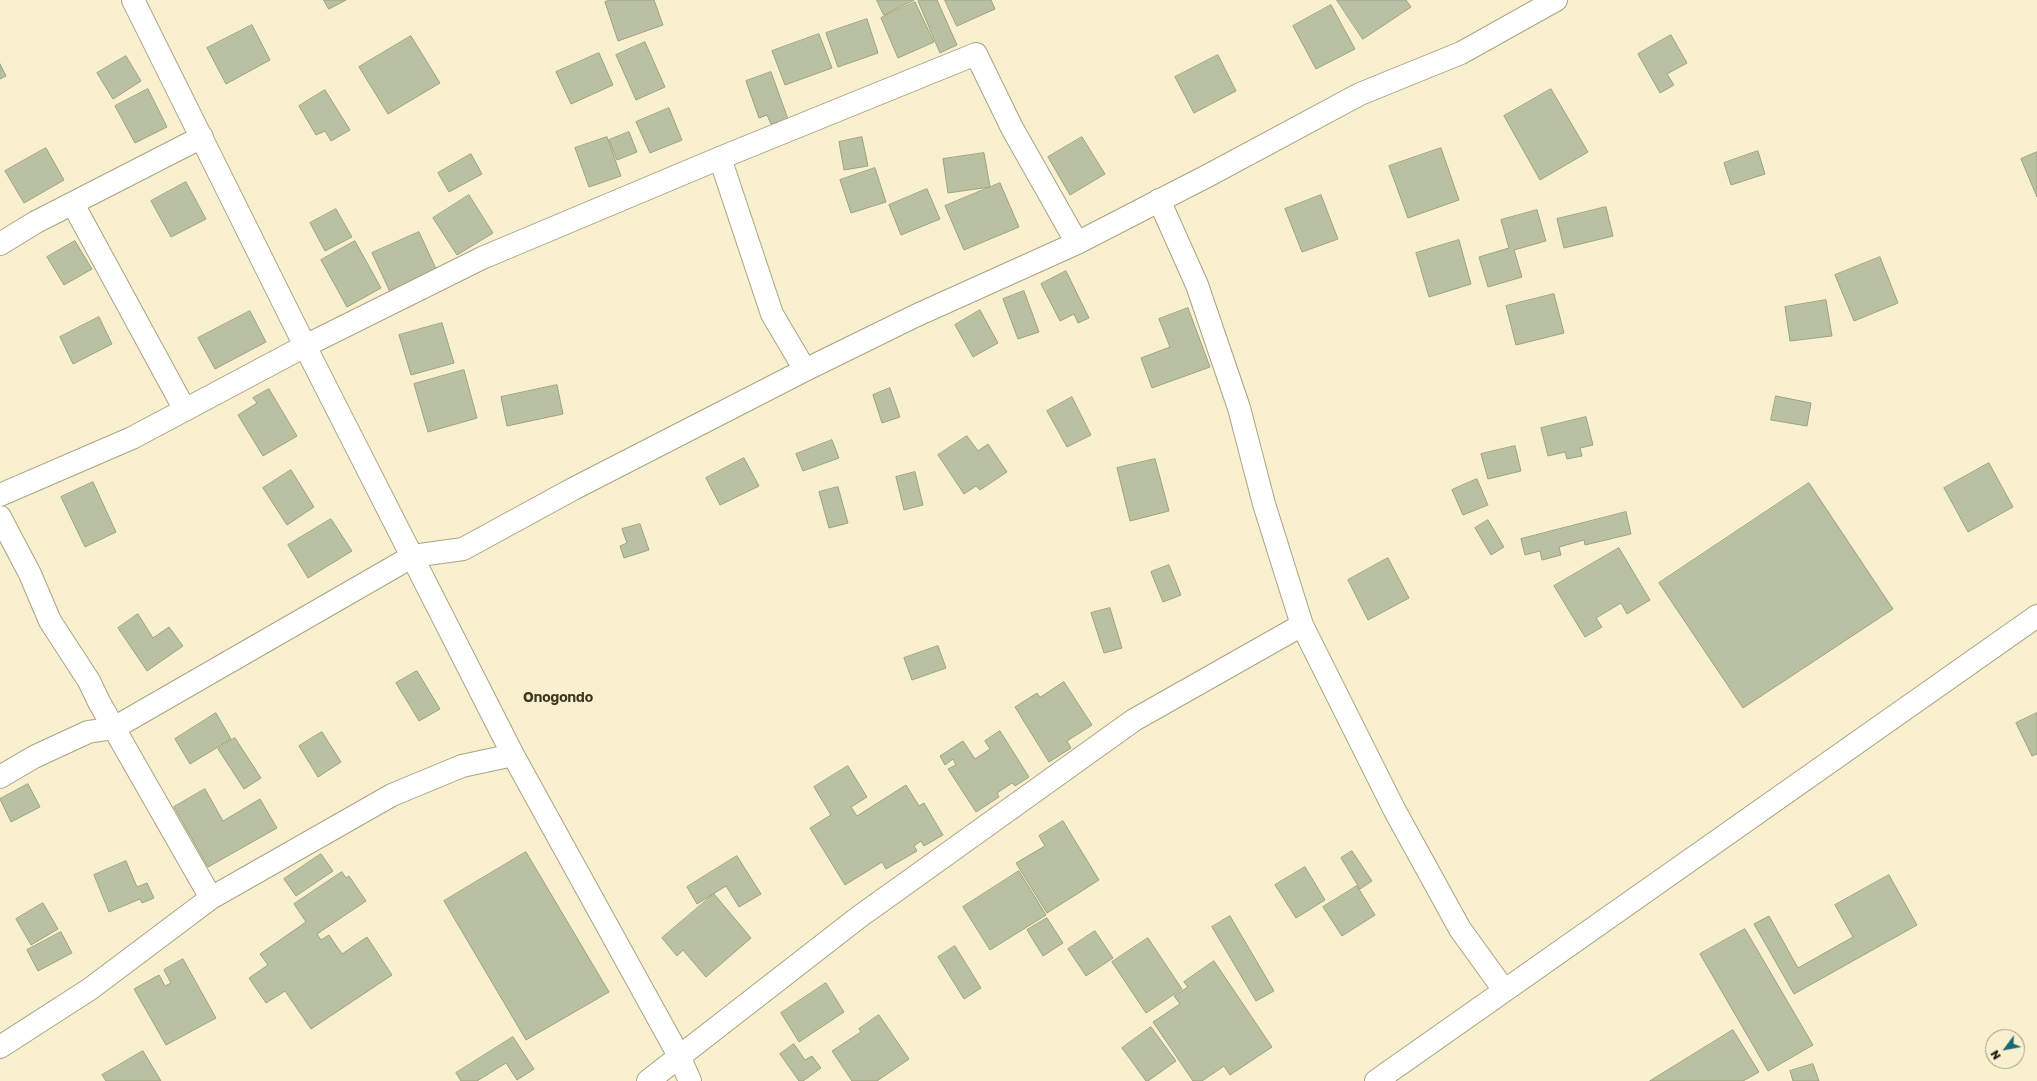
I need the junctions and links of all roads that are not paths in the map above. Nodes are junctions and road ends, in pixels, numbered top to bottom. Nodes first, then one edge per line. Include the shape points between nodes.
1 (133, 0) edge
2 (1556, 0) edge
3 (202, 137) junction
4 (720, 158) junction
5 (1159, 200) junction
6 (73, 204) junction
7 (1077, 243) junction
8 (0, 244) edge
9 (305, 346) junction
10 (805, 370) junction
11 (185, 410) junction
12 (0, 495) edge
13 (0, 517) edge
14 (412, 556) junction
15 (2037, 616) edge
16 (1302, 625) junction
17 (114, 728) junction
18 (513, 755) junction
19 (0, 777) edge
20 (211, 898) junction
21 (1504, 990) junction
22 (0, 1047) edge
23 (679, 1056) junction
24 (648, 1081) edge
25 (690, 1081) edge
26 (1376, 1081) edge

1 - 3 street
2 - 5 street via 1461,53 1360,94
3 - 6 street
3 - 9 street
4 - 7 street via 976,54 1012,128
4 - 9 street via 482,258
4 - 10 street via 772,314
5 - 7 street
5 - 16 street via 1197,285 1236,401 1264,504
6 - 8 street
6 - 11 street
7 - 10 street via 914,316
9 - 11 street
9 - 14 street
10 - 14 street via 573,489 463,549
11 - 12 street via 132,438
13 - 17 street via 30,574 50,621 89,681
14 - 17 street
14 - 18 street
15 - 21 street
16 - 21 street via 1395,811 1460,929
16 - 23 street via 1134,720 859,917
17 - 19 street via 88,732 34,757
17 - 20 street
18 - 20 street via 462,766 392,795
18 - 23 street
20 - 22 street via 90,989
21 - 26 street
23 - 24 street
23 - 25 street

